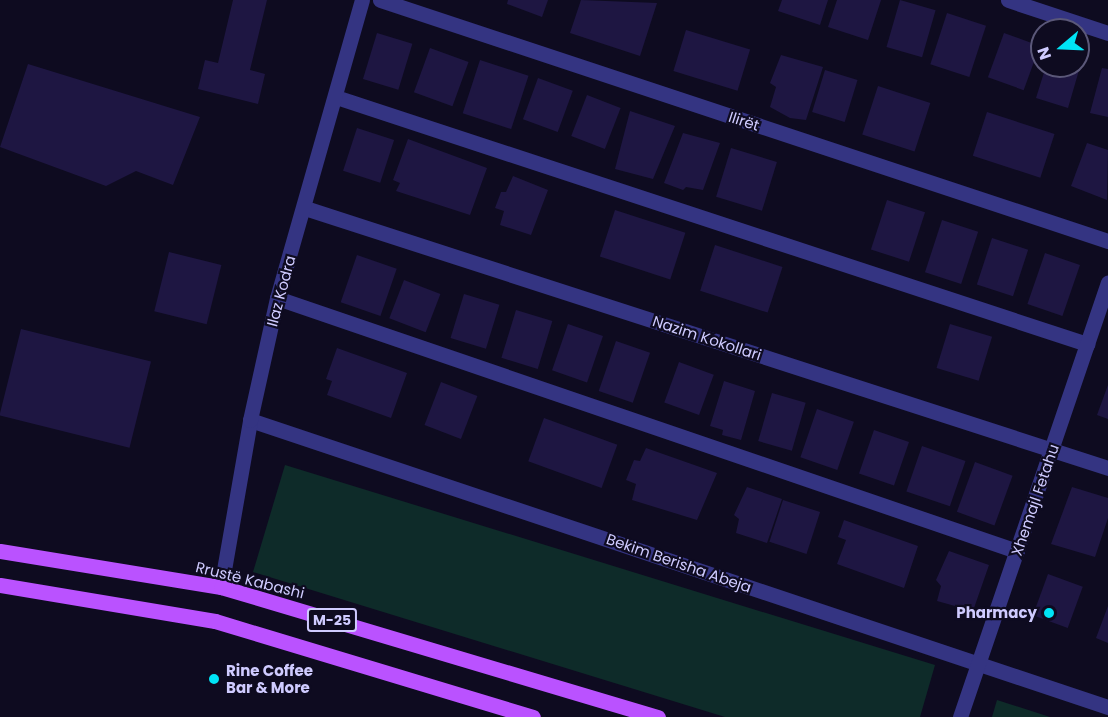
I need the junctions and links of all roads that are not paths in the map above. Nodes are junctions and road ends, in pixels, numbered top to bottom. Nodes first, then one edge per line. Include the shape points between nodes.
1 (362, 0) edge
2 (380, 0) edge
3 (1008, 0) edge
4 (1108, 33) edge
5 (336, 97) junction
6 (305, 208) junction
7 (1108, 241) edge
8 (1108, 282) edge
9 (277, 298) junction
10 (1087, 345) junction
11 (250, 420) junction
12 (1053, 449) junction
13 (1108, 468) edge
14 (0, 551) edge
15 (1017, 551) junction
16 (0, 585) edge
17 (221, 587) junction
18 (978, 666) junction
19 (1108, 706) edge
20 (533, 717) edge
21 (658, 717) edge
22 (960, 717) edge

1 - 5 street, Ilaz Kodra
2 - 7 street, Ilirët
3 - 4 street
5 - 6 street, Ilaz Kodra
5 - 10 street
6 - 9 street, Ilaz Kodra
6 - 12 street, Nazim Kokollari
8 - 10 street, Xhemajl Fetahu
9 - 11 street, Ilaz Kodra
9 - 15 street
10 - 12 street, Xhemajl Fetahu
11 - 17 street, Ilaz Kodra
11 - 18 street, Bekim Berisha Abeja
12 - 13 street, Nazim Kokollari
12 - 15 street, Xhemajl Fetahu
14 - 17 main road, Rrustë Kabashi / M-25
15 - 18 street, Xhemajl Fetahu
16 - 20 main road, M-25 via 215,621
17 - 21 main road, Rrustë Kabashi / M-25
18 - 19 street, Bekim Berisha Abeja
18 - 22 street, Xhemajl Fetahu

